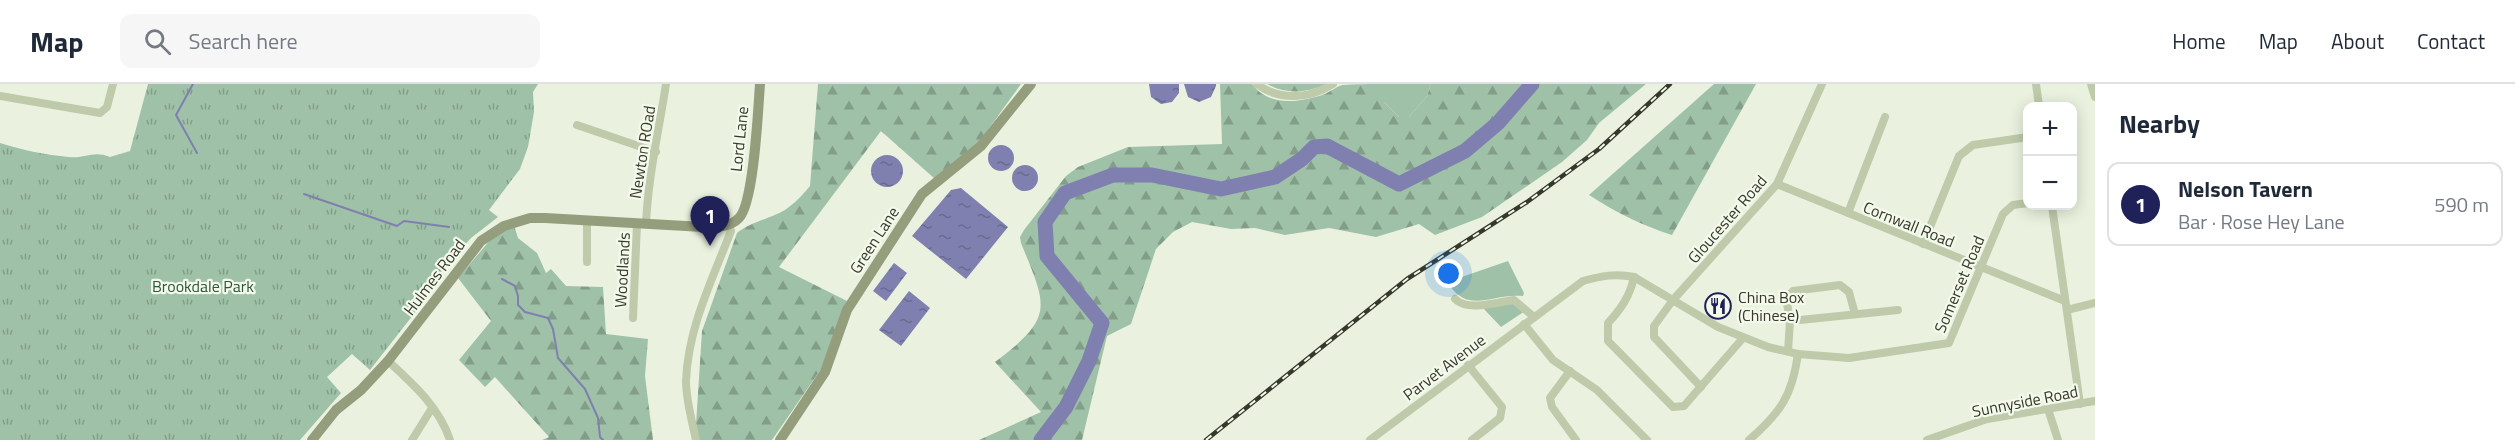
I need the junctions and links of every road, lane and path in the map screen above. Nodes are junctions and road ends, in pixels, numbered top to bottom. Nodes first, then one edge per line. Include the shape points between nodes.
1 (113, 84) edge
2 (666, 84) edge
3 (760, 84) edge
4 (1031, 84) edge
5 (1257, 84) edge
6 (1333, 84) edge
7 (1822, 84) edge
8 (2036, 84) edge
9 (2091, 84) edge
10 (0, 96) edge
11 (2095, 97) edge
12 (2038, 102) edge
13 (1885, 117) dead end
14 (577, 125) dead end
15 (2023, 138) edge
16 (656, 152) junction
17 (1777, 184) junction
18 (2023, 204) edge
19 (2053, 210) edge
20 (1848, 213) junction
21 (587, 220) junction
22 (642, 224) junction
23 (729, 225) junction
24 (1923, 244) junction
25 (587, 262) dead end
26 (1980, 267) junction
27 (1635, 277) junction
28 (1455, 299) dead end
29 (1673, 300) junction
30 (2095, 303) edge
31 (2066, 306) junction
32 (1898, 310) dead end
33 (1855, 314) junction
34 (1534, 317) junction
35 (633, 318) dead end
36 (1790, 321) junction
37 (1524, 324) junction
38 (1743, 338) junction
39 (1788, 351) junction
40 (1798, 354) junction
41 (388, 361) junction
42 (1468, 365) junction
43 (1570, 371) junction
44 (1701, 387) junction
45 (2095, 401) edge
46 (2080, 404) junction
47 (432, 408) junction
48 (2048, 409) junction
49 (312, 440) edge
50 (412, 440) edge
51 (450, 440) edge
52 (696, 440) edge
53 (780, 440) edge
54 (1371, 440) edge
55 (1472, 440) edge
56 (1576, 440) edge
57 (1647, 440) edge
58 (1749, 440) edge
59 (1927, 440) edge
60 (2058, 440) edge

1 - 10 street via 105,110 94,113
2 - 16 street, Newton ROad
3 - 23 street, Lord Lane via 749,194 741,216
4 - 53 street, Green Lane via 981,146 922,194 847,310 825,372
5 - 6 street via 1282,97 1308,94
7 - 17 street, Gloucester Road
8 - 12 street
9 - 11 street
13 - 20 street
14 - 16 street
15 - 24 street via 1973,145 1959,156
16 - 22 street, Newton ROad
17 - 20 street, Cornwall Road
17 - 29 street, Gloucester Road
18 - 26 street, Somerset Road via 2003,213
19 - 31 street
20 - 24 street, Cornwall Road
21 - 22 street, Hulmes Road
21 - 25 street
21 - 41 street, Hulmes Road via 530,218 492,233 473,250
22 - 23 street, Hulmes Road
22 - 35 street, Woodlands
23 - 52 street via 731,231 694,325 689,357 686,383
24 - 26 street, Cornwall Road
26 - 31 street, Cornwall Road
26 - 40 street, Somerset Road via 1949,344 1849,358
27 - 29 street, Somerset Road
27 - 34 street, Somerset Road via 1613,274 1583,281
27 - 44 street via 1630,293 1608,323 1608,341 1673,407 1684,406
28 - 34 street via 1469,305 1514,300
29 - 38 street, Somerset Road
29 - 44 street, Gloucester Road via 1654,326 1654,338
30 - 31 street
31 - 46 street
32 - 33 street
33 - 36 street
33 - 36 street via 1849,292 1840,285 1793,291 1786,298
34 - 37 street, Parvet Avenue
36 - 39 street
37 - 42 street, Parvet Avenue
37 - 43 street via 1552,360
38 - 39 street, Somerset Road
38 - 44 street
39 - 40 street, Somerset Road
40 - 58 street via 1784,404
41 - 47 street
41 - 49 street, Hulmes Road via 336,410
42 - 54 street, Parvet Avenue
42 - 55 street via 1503,413
43 - 56 street via 1550,398 1552,407
43 - 57 street via 1597,390
45 - 46 street, Sunnyside Road
46 - 48 street, Sunnyside Road
47 - 50 street
47 - 51 street
48 - 59 street, Sunnyside Road via 1987,419
48 - 60 street

